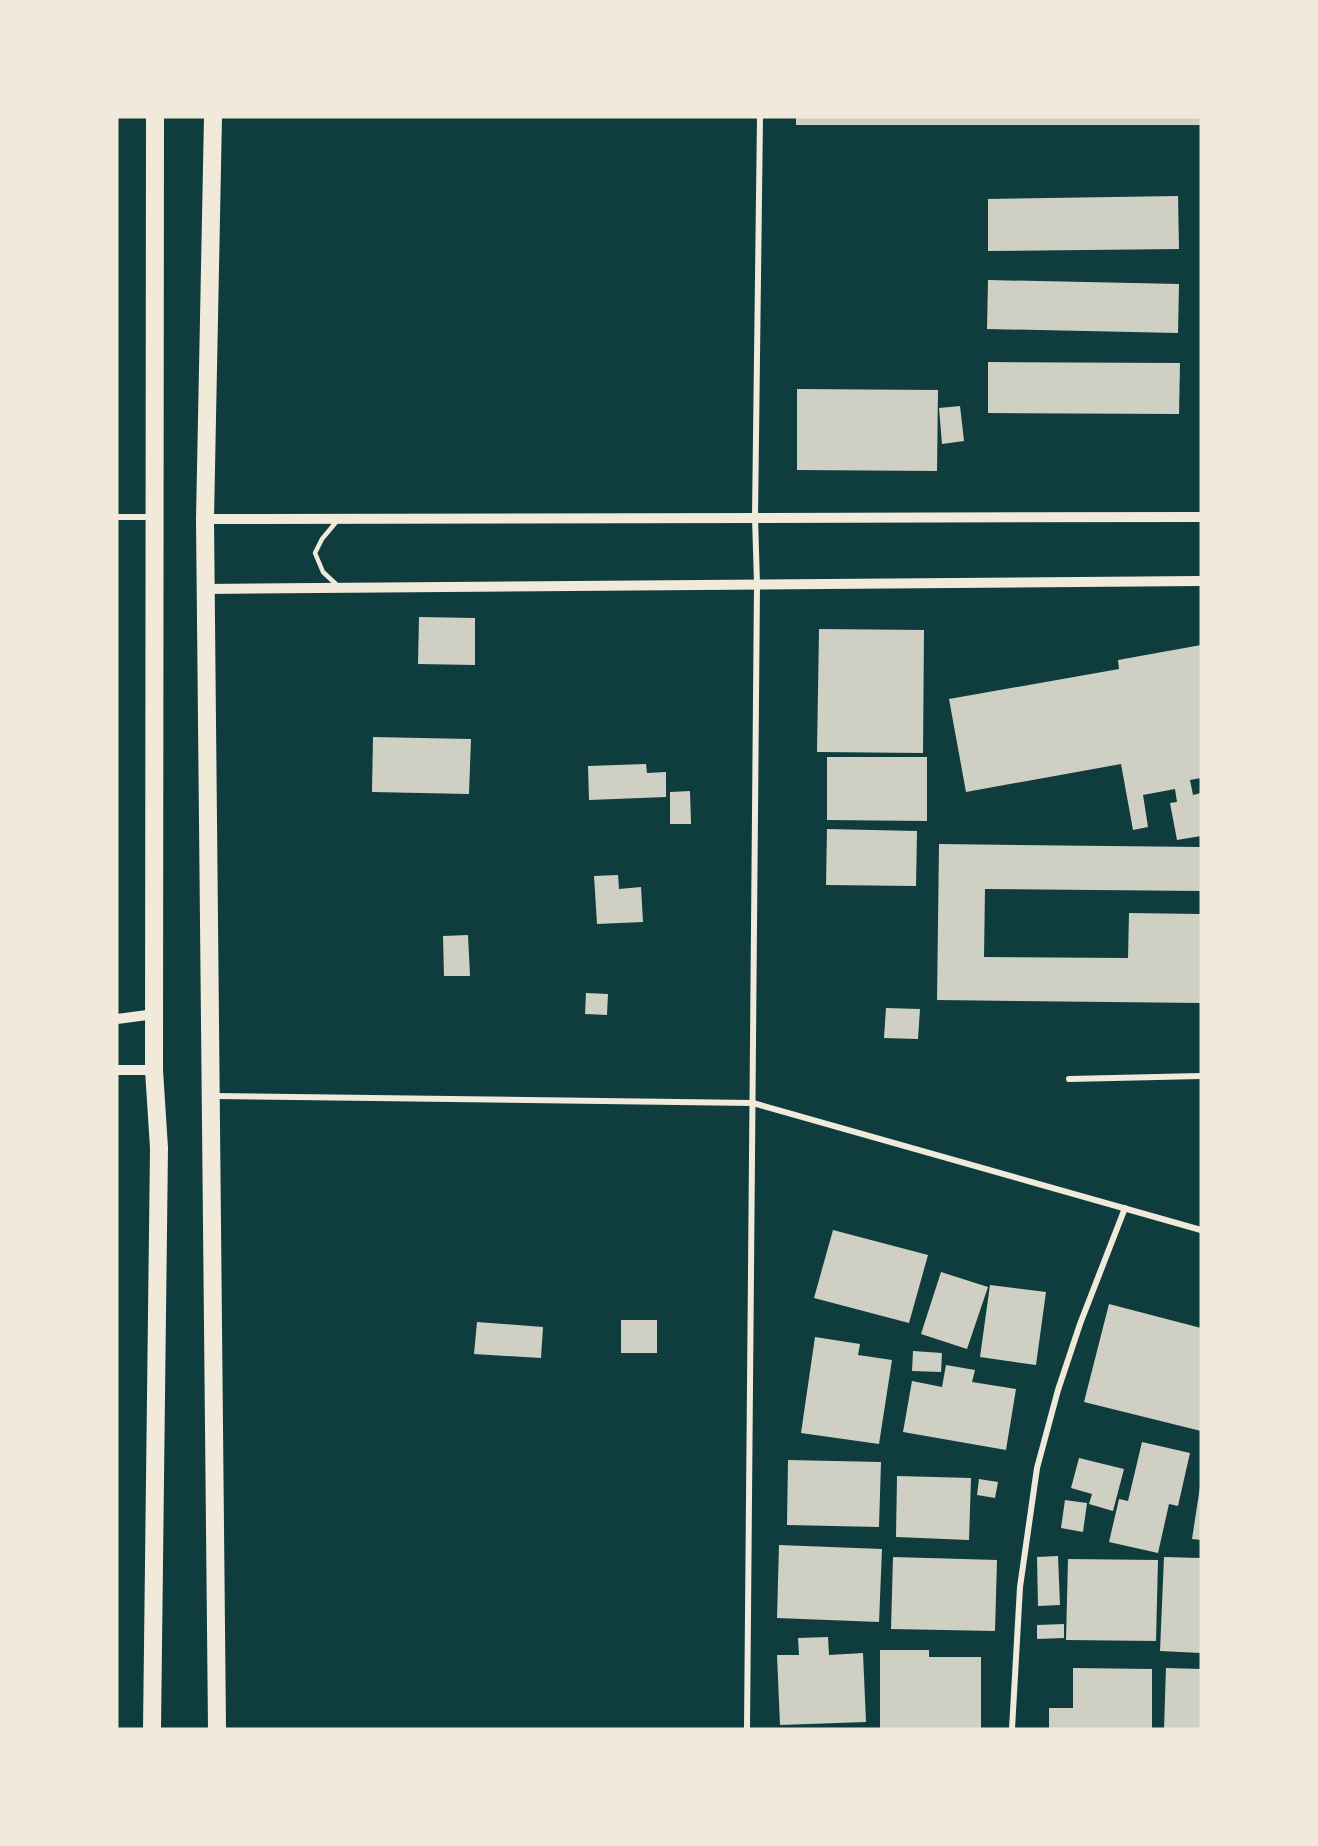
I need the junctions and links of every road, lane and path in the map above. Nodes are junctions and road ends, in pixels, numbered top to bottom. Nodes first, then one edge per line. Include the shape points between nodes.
1 (155, 117) edge
2 (213, 117) edge
3 (760, 117) edge
4 (117, 517) edge
5 (155, 517) junction
6 (755, 517) junction
7 (1201, 517) edge
8 (205, 519) junction
9 (339, 519) junction
10 (1201, 581) edge
11 (757, 584) junction
12 (340, 588) junction
13 (205, 589) junction
14 (155, 1014) junction
15 (117, 1018) edge
16 (117, 1070) edge
17 (154, 1070) junction
18 (1201, 1076) edge
19 (1069, 1079) dead end
20 (211, 1096) junction
21 (753, 1103) junction
22 (1125, 1208) junction
23 (1201, 1230) edge
24 (152, 1729) edge
25 (218, 1729) edge
26 (747, 1729) edge
27 (1012, 1729) edge

1 - 5 highway
2 - 8 highway
3 - 6 street
4 - 5 street
5 - 14 highway
6 - 7 street
6 - 9 street
6 - 11 street
8 - 9 street
8 - 13 highway
9 - 12 lane via 322,538 315,554 323,572
10 - 11 street
11 - 12 street
11 - 21 street
12 - 13 street
13 - 20 highway
14 - 15 street
14 - 17 highway
16 - 17 street
17 - 24 highway via 159,1148
18 - 19 street
20 - 21 street
20 - 25 highway
21 - 22 street
21 - 26 street
22 - 23 street
22 - 27 street via 1058,1390 1038,1468 1020,1587

